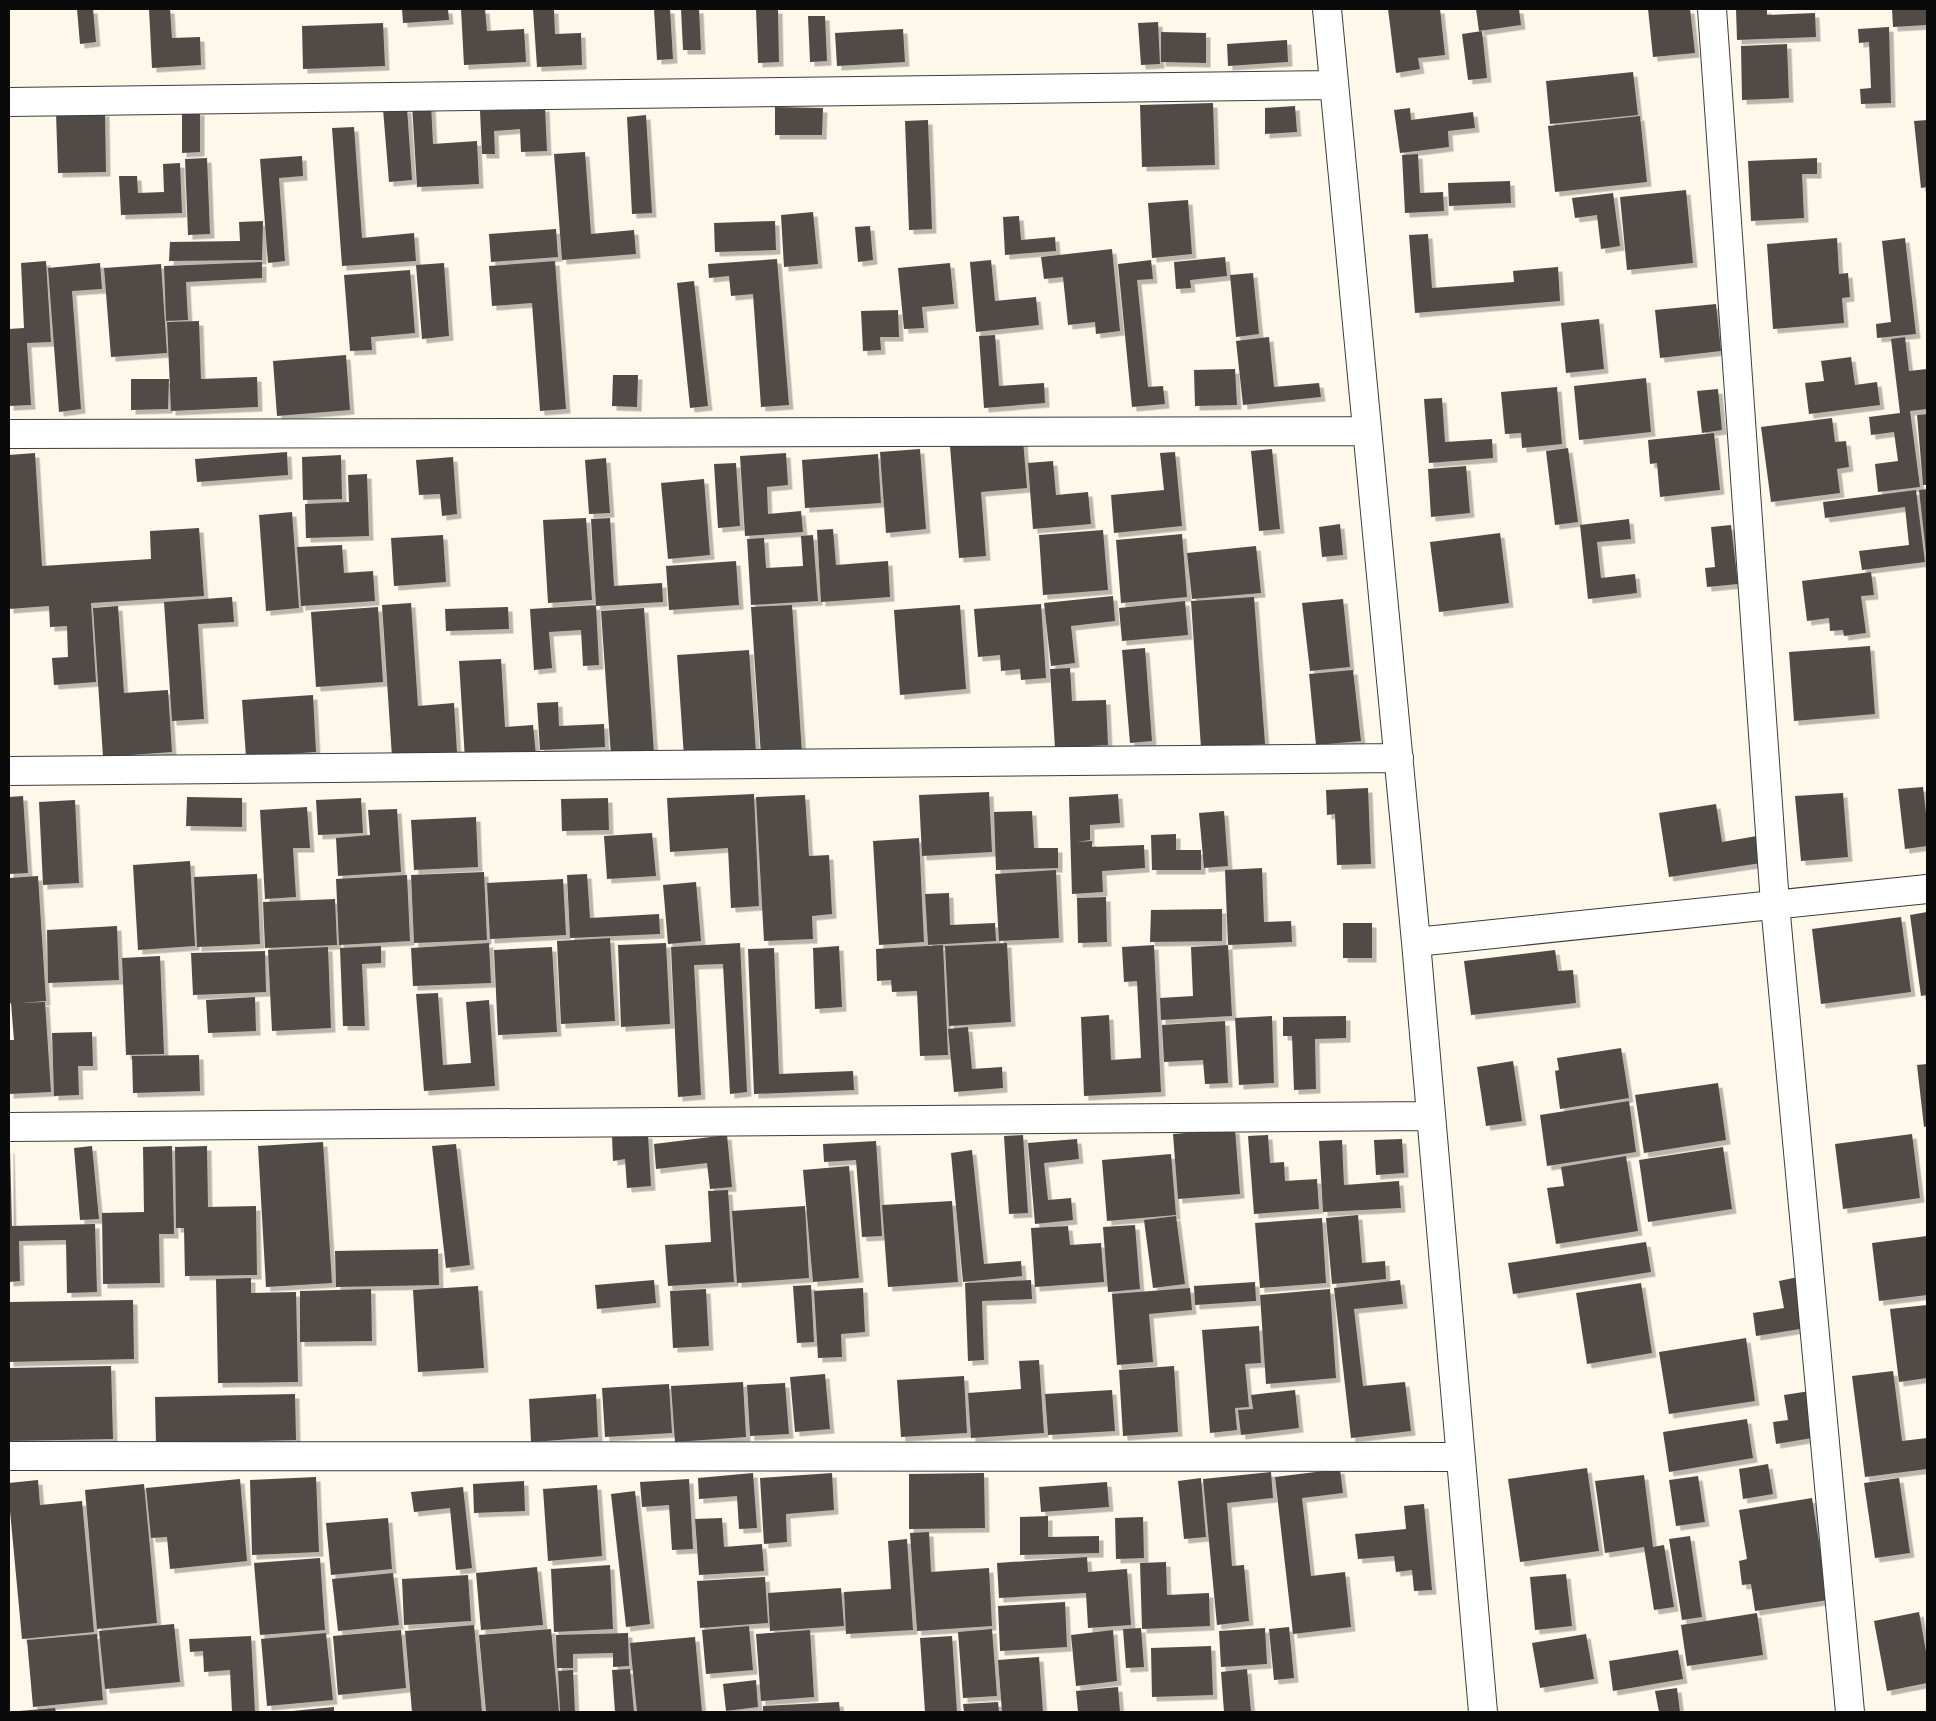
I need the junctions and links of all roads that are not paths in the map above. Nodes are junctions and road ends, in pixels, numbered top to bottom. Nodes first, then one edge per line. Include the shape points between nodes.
1 (1327, 9) edge
2 (1712, 9) edge
3 (1334, 85) junction
4 (9, 102) edge
5 (1366, 430) junction
6 (9, 434) edge
7 (1399, 758) junction
8 (9, 771) edge
9 (1927, 889) edge
10 (1775, 904) junction
11 (1416, 942) junction
12 (1430, 1116) junction
13 (9, 1127) edge
14 (9, 1456) edge
15 (1460, 1458) junction
16 (1483, 1712) edge
17 (1850, 1712) edge

1 - 3 street
2 - 10 street
3 - 4 street
3 - 5 street
5 - 6 street
5 - 7 street
7 - 8 street
7 - 11 street
9 - 10 street
10 - 11 street
10 - 17 street
11 - 12 street
12 - 13 street
12 - 15 street
14 - 15 street
15 - 16 street

